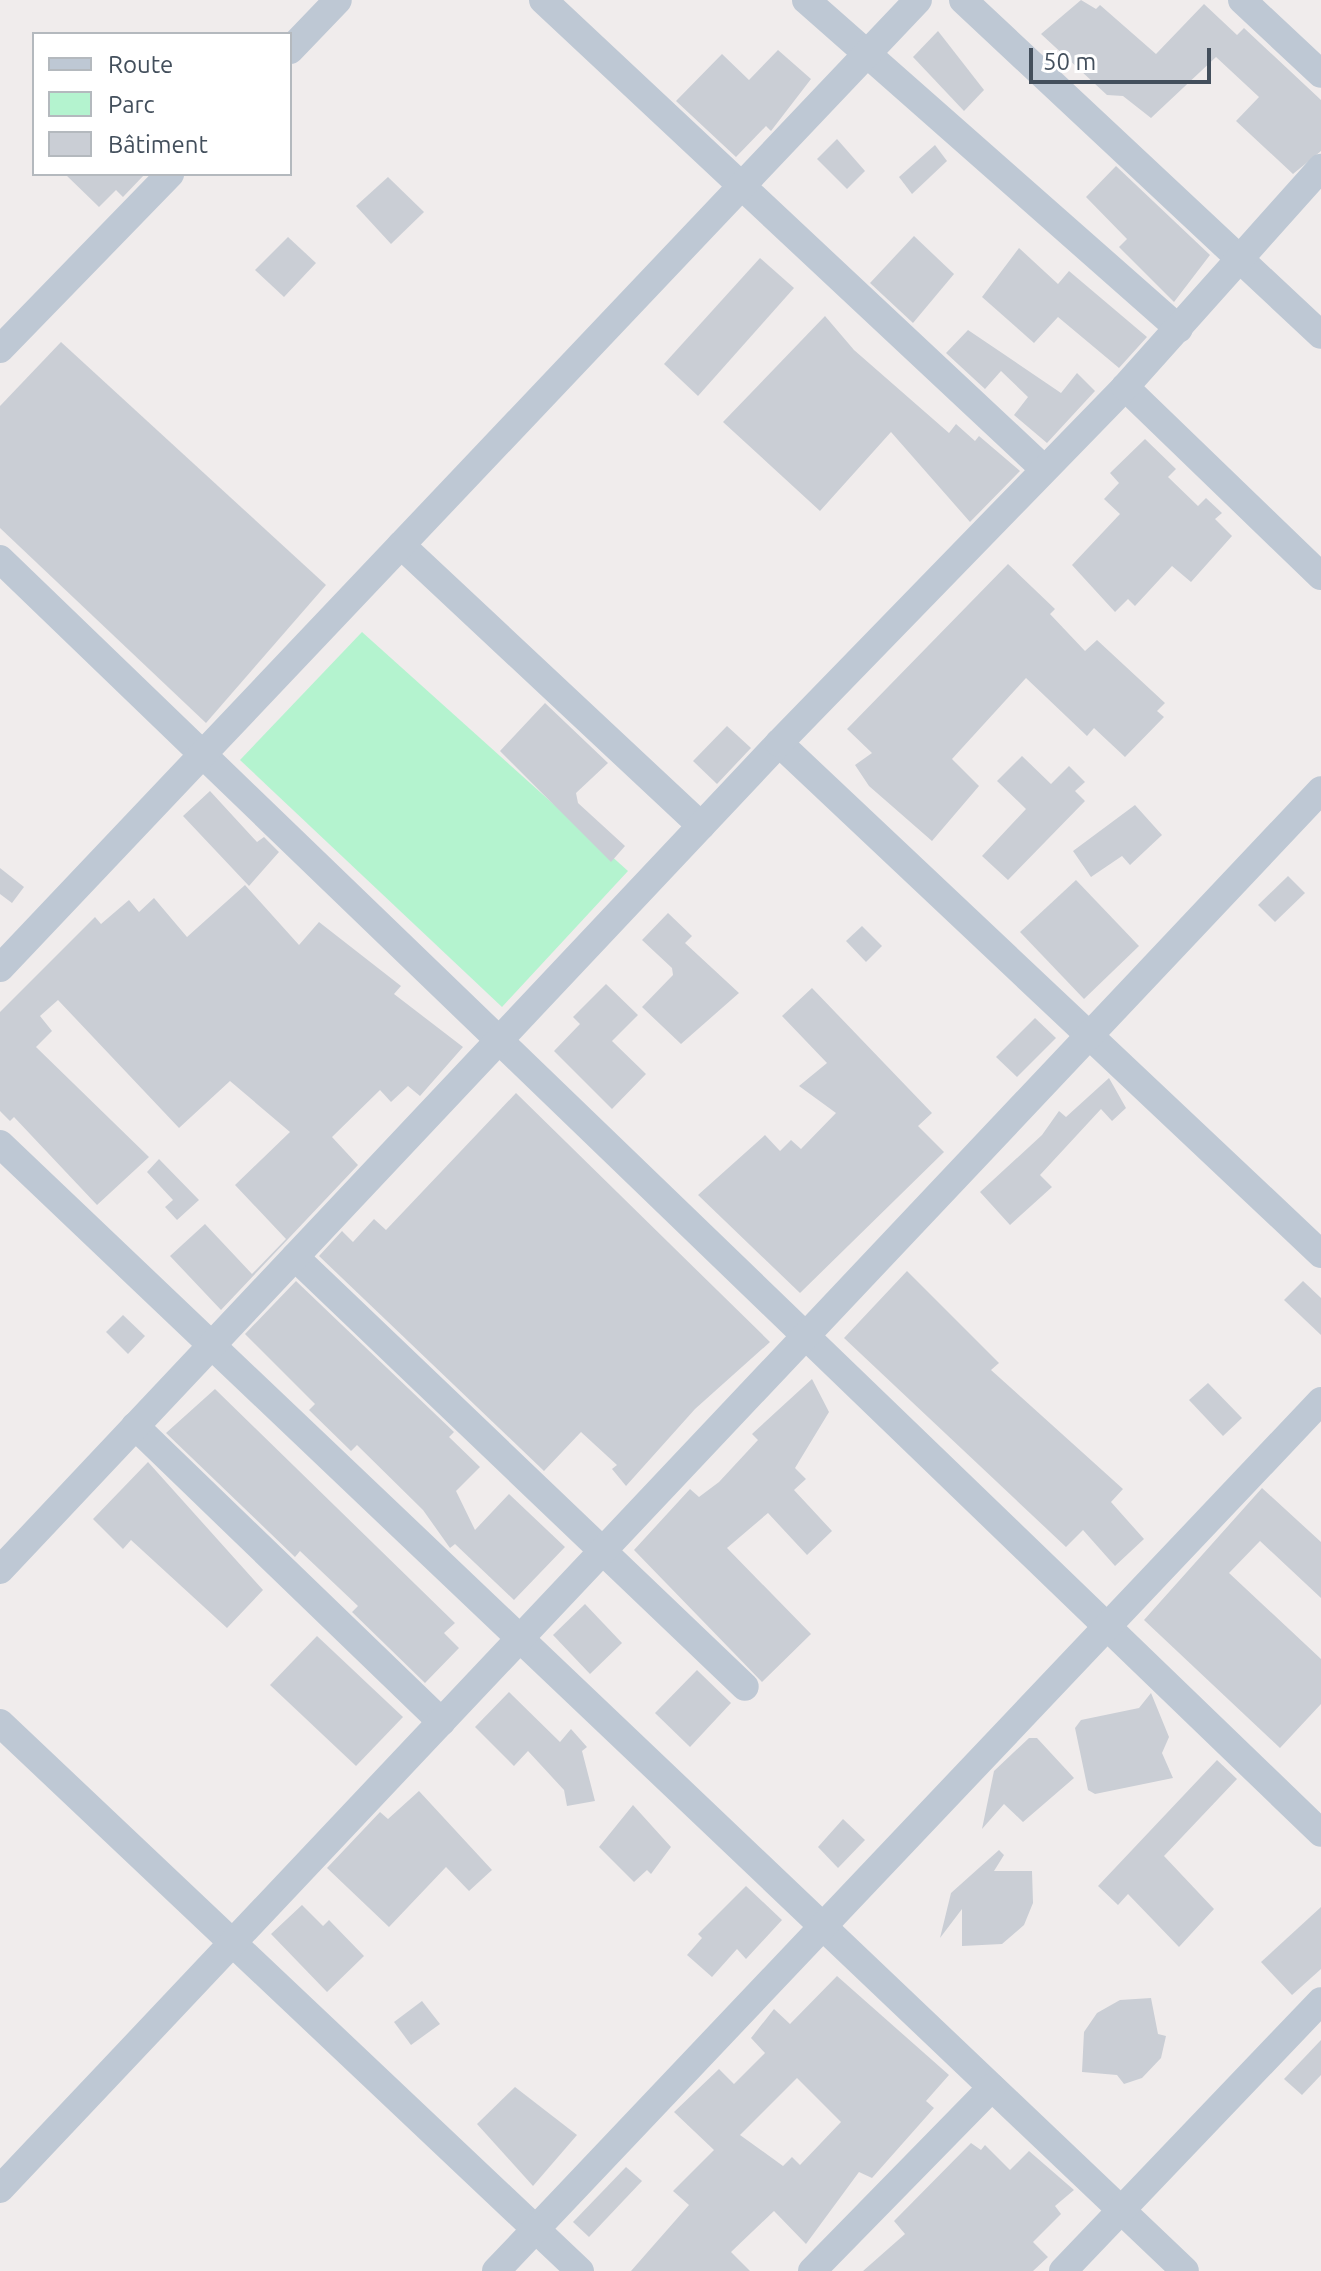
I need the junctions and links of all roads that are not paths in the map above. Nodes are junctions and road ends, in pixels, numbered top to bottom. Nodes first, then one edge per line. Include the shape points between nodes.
1 (338, 0) edge
2 (543, 0) edge
3 (806, 0) edge
4 (918, 0) edge
5 (963, 0) edge
6 (1242, 0) edge
7 (292, 48) edge
8 (867, 54) junction
9 (1321, 74) edge
10 (1321, 168) edge
11 (168, 176) edge
12 (742, 186) junction
13 (1237, 257) junction
14 (1179, 329) junction
15 (1321, 335) edge
16 (0, 349) edge
17 (1125, 387) junction
18 (1043, 468) junction
19 (401, 545) junction
20 (0, 559) edge
21 (1321, 576) edge
22 (779, 743) junction
23 (205, 752) junction
24 (1321, 790) edge
25 (701, 826) junction
26 (0, 968) edge
27 (1089, 1036) junction
28 (501, 1039) junction
29 (0, 1144) edge
30 (1321, 1254) edge
31 (295, 1257) junction
32 (806, 1335) junction
33 (212, 1345) junction
34 (1321, 1401) edge
35 (135, 1426) junction
36 (602, 1550) junction
37 (0, 1570) edge
38 (1107, 1626) junction
39 (520, 1638) junction
40 (745, 1687) dead end
41 (441, 1722) junction
42 (0, 1723) edge
43 (1321, 1833) edge
44 (823, 1926) junction
45 (232, 1942) junction
46 (1321, 2001) edge
47 (992, 2087) junction
48 (0, 2189) edge
49 (1121, 2210) junction
50 (535, 2229) junction
51 (496, 2271) edge
52 (580, 2271) edge
53 (812, 2271) edge
54 (1063, 2271) edge
55 (1185, 2271) edge

1 - 7 street
2 - 12 street
3 - 8 street
4 - 8 street
5 - 13 street
6 - 9 street
8 - 12 street
8 - 14 street
10 - 13 street
11 - 16 street
12 - 18 street
12 - 19 street
13 - 14 street
13 - 15 street
14 - 17 street
17 - 18 street
17 - 21 street
18 - 22 street
19 - 23 street
19 - 25 street
20 - 23 street
22 - 25 street
22 - 27 street
23 - 26 street
23 - 28 street
24 - 27 street
25 - 28 street
27 - 30 street
27 - 32 street
28 - 31 street
28 - 32 street
29 - 33 street
31 - 33 street
31 - 36 street
32 - 36 street
32 - 38 street
33 - 35 street
33 - 39 street
34 - 38 street
35 - 37 street
35 - 41 street
36 - 39 street
36 - 40 street
38 - 43 street
38 - 44 street
39 - 41 street
39 - 44 street
41 - 45 street
42 - 45 street
44 - 47 street
44 - 50 street
45 - 48 street
45 - 50 street
46 - 49 street
47 - 49 street
47 - 53 street
49 - 54 street
49 - 55 street
50 - 51 street
50 - 52 street

